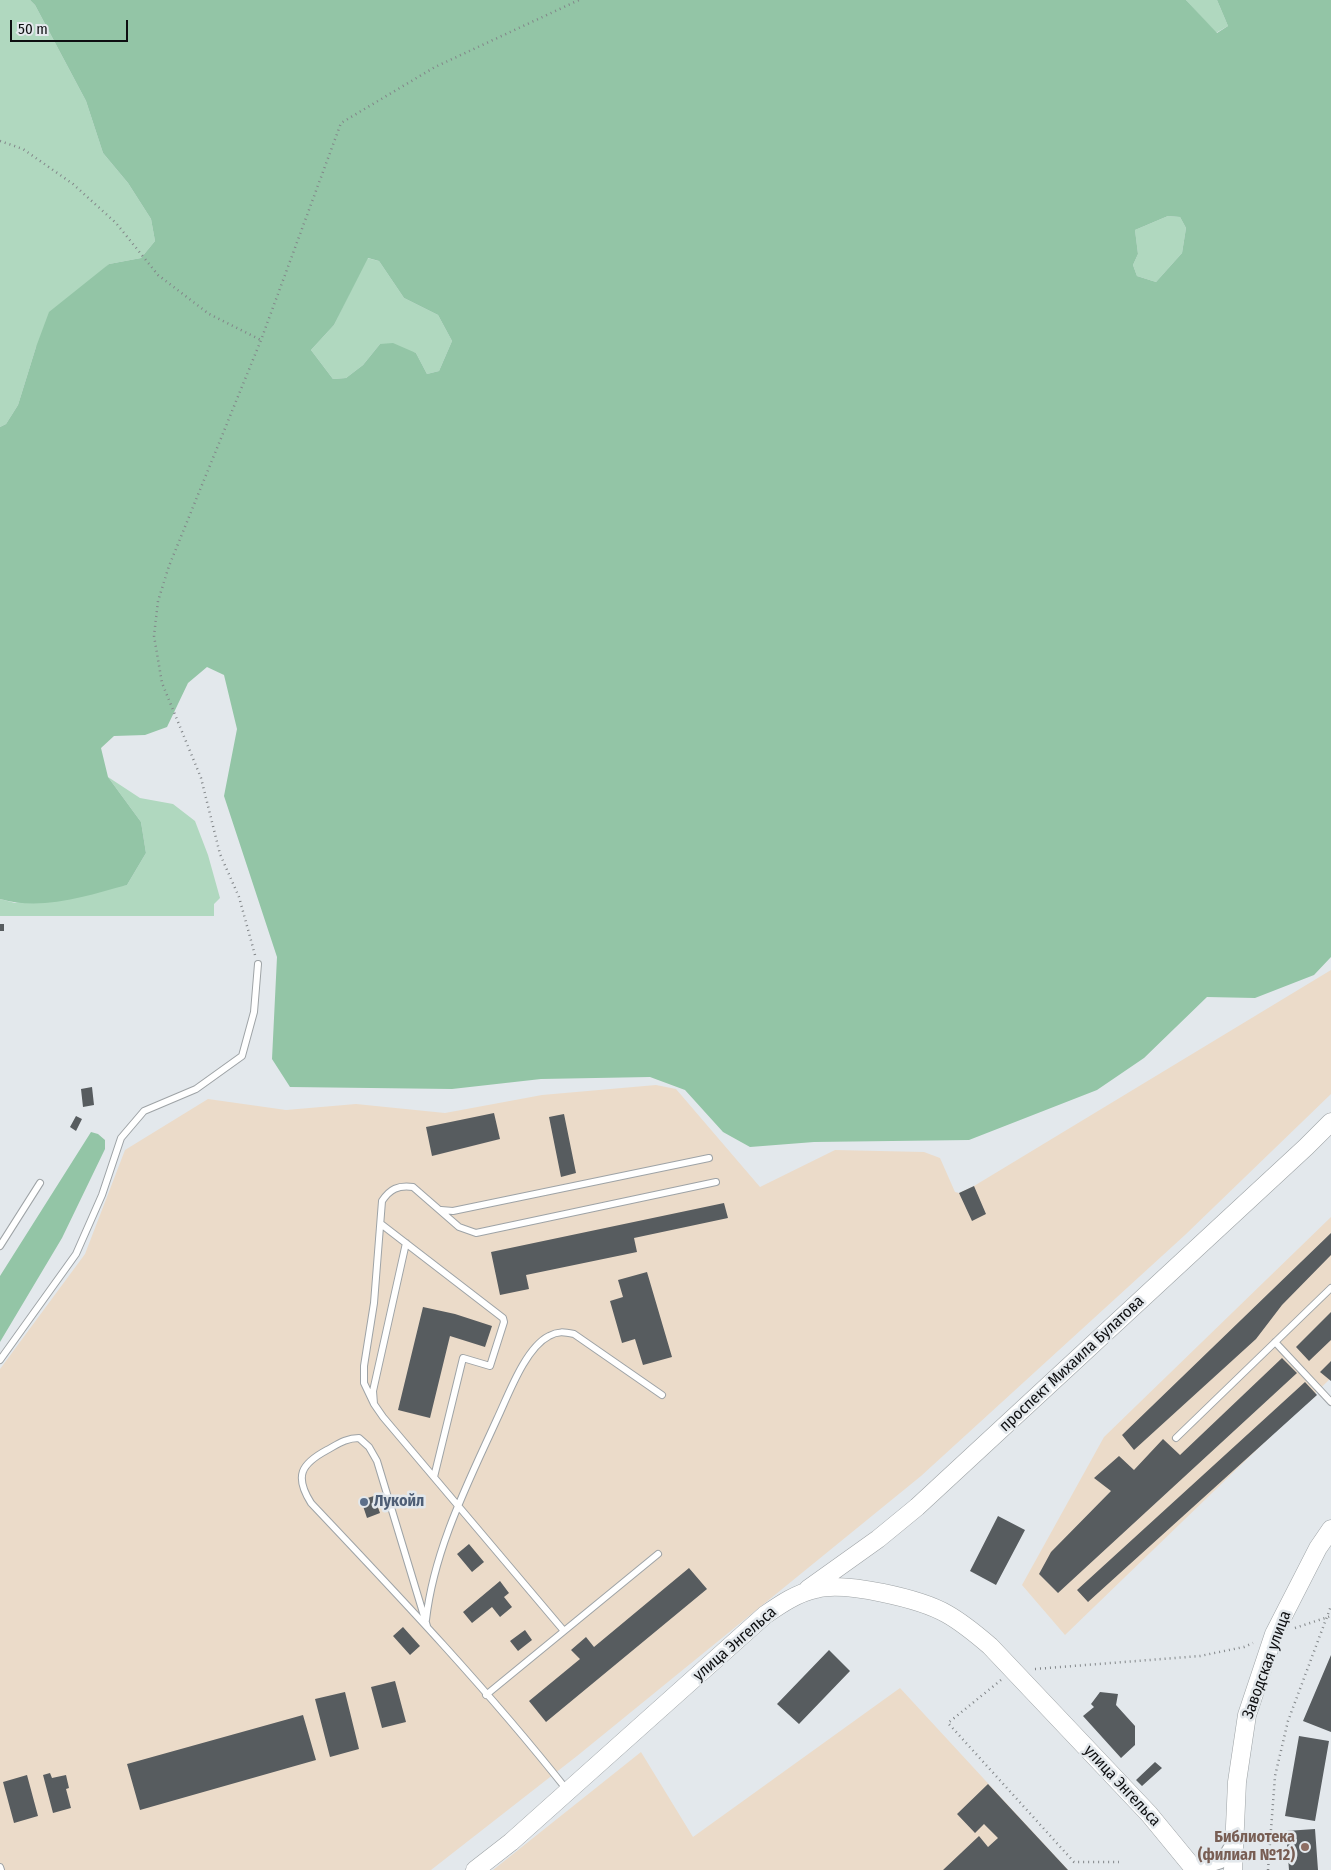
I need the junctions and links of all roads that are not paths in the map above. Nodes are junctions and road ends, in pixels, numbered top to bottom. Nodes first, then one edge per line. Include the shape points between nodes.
1 (258, 964) road end
2 (1331, 1122) edge
3 (709, 1158) dead end
4 (716, 1182) dead end
5 (40, 1183) dead end
6 (440, 1210) junction
7 (381, 1224) junction
8 (406, 1243) junction
9 (0, 1246) edge
10 (1331, 1288) edge
11 (1275, 1342) junction
12 (0, 1360) edge
13 (662, 1395) dead end
14 (1331, 1402) edge
15 (374, 1404) junction
16 (1176, 1438) dead end
17 (434, 1477) junction
18 (458, 1506) junction
19 (1331, 1530) edge
20 (658, 1554) dead end
21 (803, 1593) junction
22 (427, 1626) junction
23 (564, 1632) junction
24 (486, 1695) junction
25 (568, 1791) junction
26 (1233, 1842) junction
27 (1193, 1867) edge
28 (475, 1870) edge
29 (1233, 1870) edge

1 - 12 lane via 254,1012 242,1056 196,1089 144,1111 121,1138 102,1195 76,1254
2 - 21 street, проспект Михаила Булатова via 917,1507
3 - 6 lane via 454,1211
4 - 6 lane via 476,1233 459,1227
5 - 9 lane
6 - 7 lane via 413,1187 399,1187 382,1201
7 - 8 lane
7 - 15 lane via 364,1366 364,1382
8 - 15 lane via 373,1391
8 - 17 lane via 501,1315 504,1322 490,1366 463,1358
10 - 11 lane
11 - 14 lane
11 - 16 lane
13 - 18 lane via 574,1334 560,1331 547,1336 520,1369
15 - 17 lane
17 - 18 lane
18 - 22 lane via 429,1598
18 - 23 lane
19 - 26 street, Заводская улица via 1318,1548 1274,1634 1247,1715 1237,1782
20 - 23 lane
21 - 25 street, улица Энгельса via 765,1615
21 - 27 street, улица Энгельса via 818,1588 846,1588 911,1600 946,1613 967,1626 1020,1677 1154,1820
22 - 22 lane via 377,1461 359,1438 348,1438 305,1465 301,1477 304,1492
22 - 24 lane
23 - 24 lane
24 - 25 lane
25 - 28 street, улица Энгельса
26 - 27 street, Заводская улица via 1221,1862
26 - 29 street, Заводская улица

